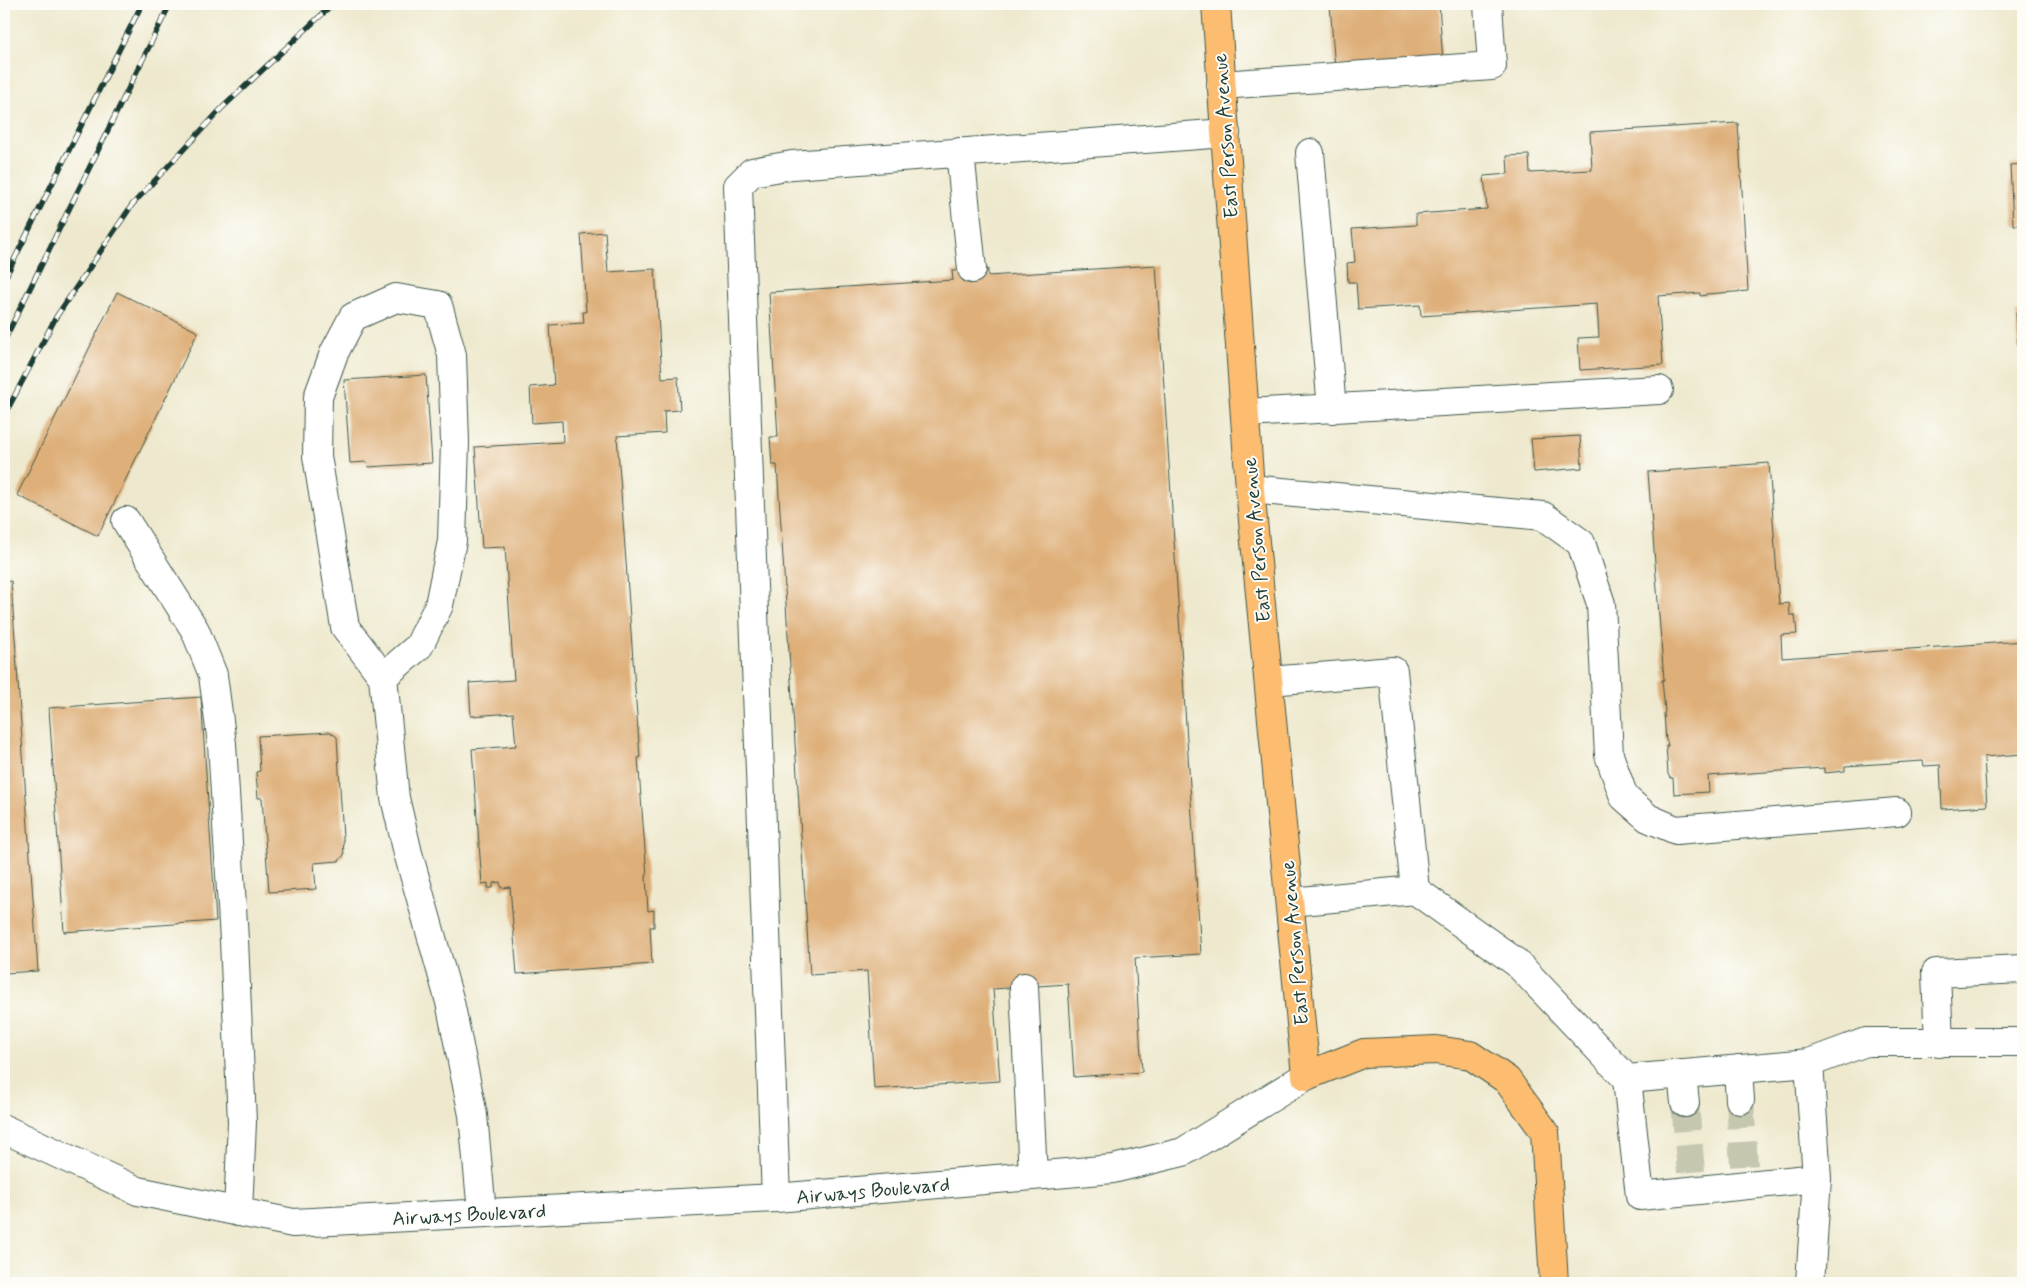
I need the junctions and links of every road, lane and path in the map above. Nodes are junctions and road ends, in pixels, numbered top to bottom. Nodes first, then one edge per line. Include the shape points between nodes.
1 (1216, 4) edge
2 (1488, 4) edge
3 (1222, 85) junction
4 (1226, 133) junction
5 (960, 152) junction
6 (1310, 153) dead end
7 (972, 270) dead end
8 (1659, 390) dead end
9 (1332, 409) junction
10 (1245, 413) junction
11 (1250, 489) junction
12 (126, 521) dead end
13 (383, 677) junction
14 (1269, 681) junction
15 (1897, 812) dead end
16 (1415, 890) junction
17 (1291, 902) junction
18 (2023, 969) edge
19 (1024, 987) dead end
20 (2023, 1042) edge
21 (1939, 1043) junction
22 (1808, 1063) junction
23 (1738, 1069) junction
24 (1682, 1074) junction
25 (1306, 1076) junction
26 (1627, 1079) junction
27 (1740, 1100) tunnel mouth
28 (1685, 1103) tunnel mouth
29 (4, 1129) edge
30 (1033, 1176) junction
31 (1817, 1178) junction
32 (776, 1198) junction
33 (238, 1212) junction
34 (482, 1213) junction
35 (1554, 1283) edge
36 (1810, 1283) edge

1 - 3 main road, East Person Avenue
2 - 3 street via 1492,66
3 - 4 main road, East Person Avenue
4 - 5 street
4 - 10 main road, East Person Avenue
5 - 7 street
5 - 32 street via 792,165 752,172 738,186
6 - 9 street
8 - 9 street
9 - 10 street
10 - 11 main road, East Person Avenue
11 - 14 main road, East Person Avenue
11 - 15 street via 1543,516 1581,543 1601,604 1609,755 1624,797 1648,818 1676,830
12 - 33 street via 195,630 213,675 222,744 235,950 242,1122
13 - 13 street via 419,646 438,604 452,542 455,442 452,355 438,305 396,298 353,317 334,353 318,397 317,456 346,627
13 - 34 street via 395,798 450,1002 473,1114
14 - 16 street via 1393,671
14 - 17 main road, East Person Avenue
16 - 17 street
16 - 26 street via 1517,963
17 - 25 main road, East Person Avenue
18 - 21 street via 1936,973
19 - 30 street
20 - 21 street
21 - 22 street via 1866,1042
22 - 23 street
22 - 31 street
23 - 24 street
23 - 27 street
24 - 26 street
24 - 28 street
25 - 30 street, Airways Boulevard via 1183,1152 1113,1169
25 - 35 main road, Airways Boulevard via 1364,1053 1436,1050 1470,1055 1507,1080 1545,1132
26 - 31 street via 1640,1196 1692,1182 1745,1176
29 - 33 street, Airways Boulevard via 138,1192
30 - 32 street, Airways Boulevard
31 - 36 street
32 - 34 street, Airways Boulevard
33 - 34 street, Airways Boulevard via 293,1223

